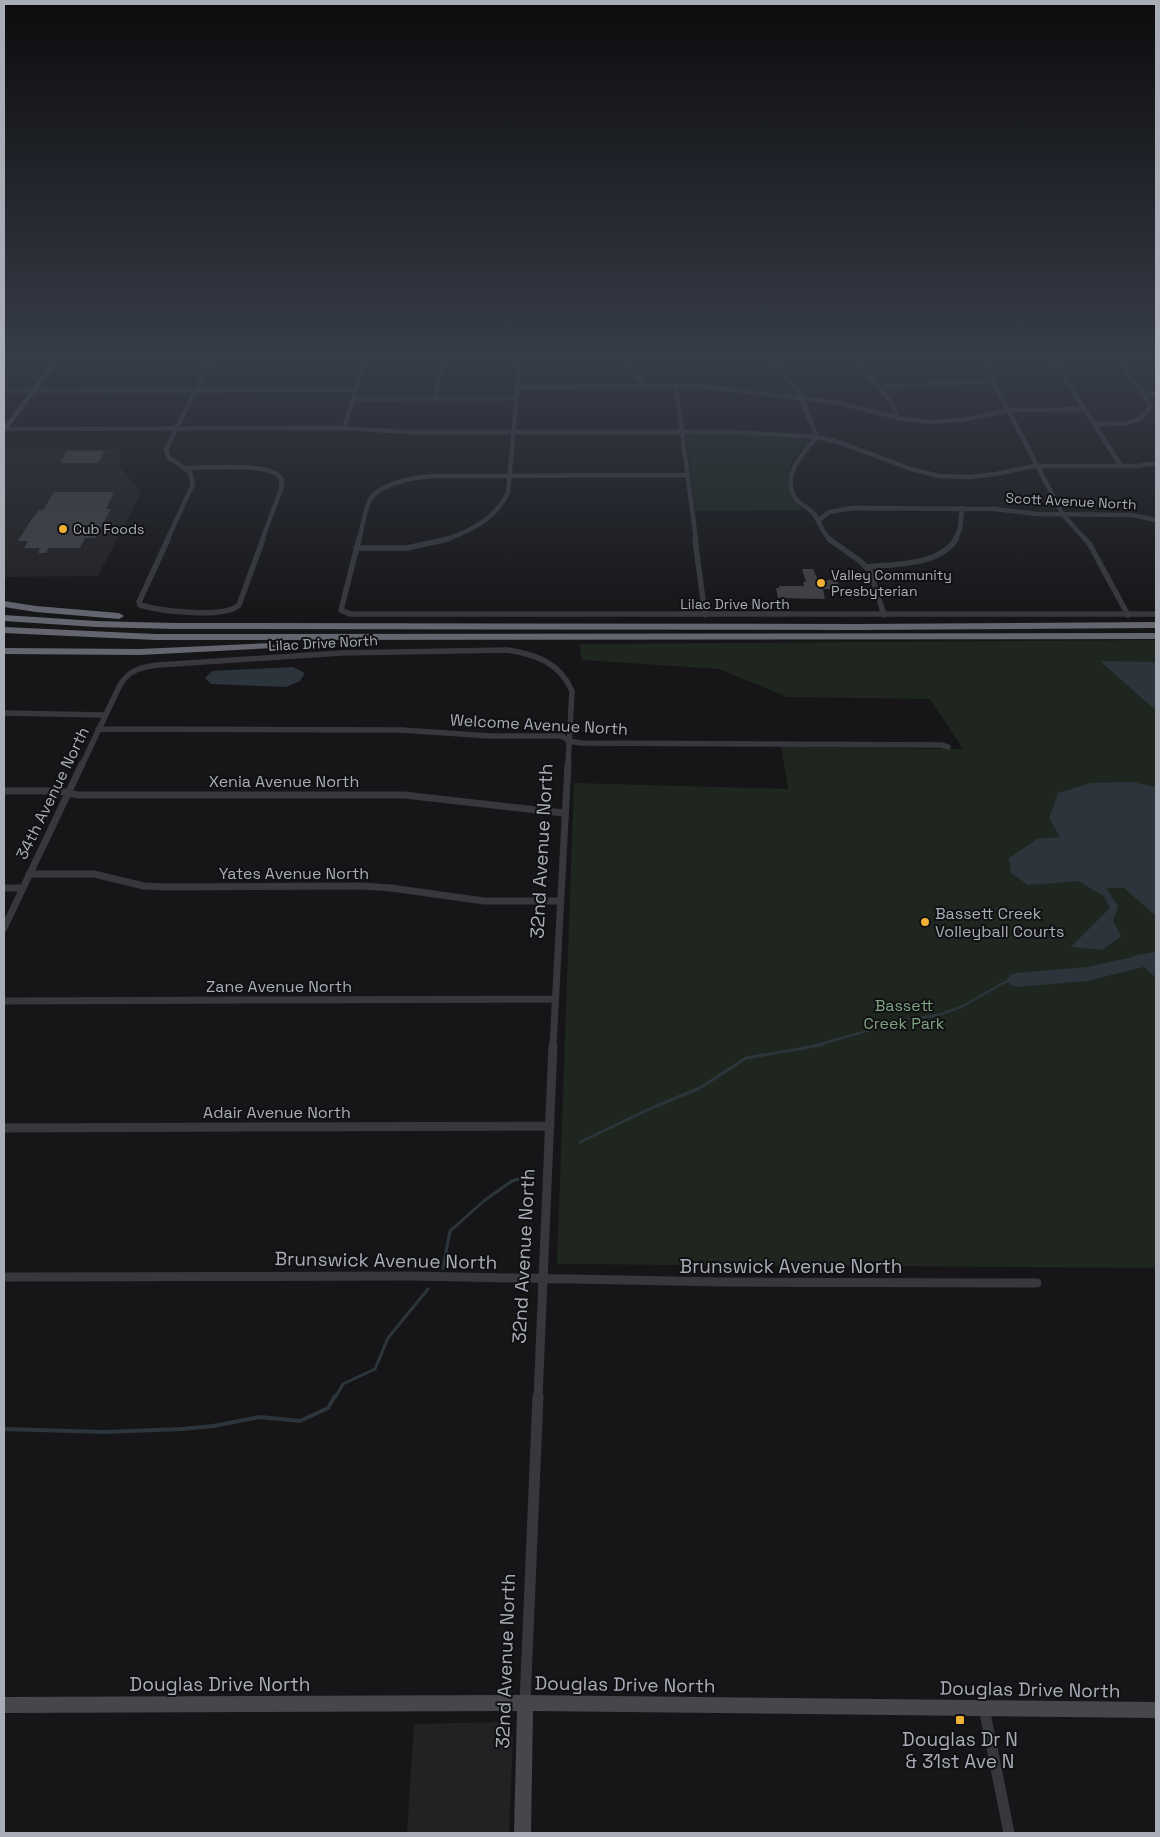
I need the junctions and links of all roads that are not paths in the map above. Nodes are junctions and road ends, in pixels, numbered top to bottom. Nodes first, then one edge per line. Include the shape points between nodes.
1 (168, 446) edge
2 (512, 446) edge
3 (685, 446) edge
4 (810, 446) edge
5 (849, 446) edge
6 (1028, 446) edge
7 (1108, 446) edge
8 (1156, 464) edge
9 (1039, 466) junction
10 (1121, 466) junction
11 (186, 468) junction
12 (688, 475) junction
13 (509, 477) junction
14 (962, 508) junction
15 (1063, 514) junction
16 (1156, 520) edge
17 (818, 521) junction
18 (356, 548) junction
19 (866, 567) junction
20 (4, 604) edge
21 (884, 614) junction
22 (1128, 614) junction
23 (1156, 614) edge
24 (705, 615) junction
25 (4, 618) edge
26 (1156, 625) edge
27 (310, 626) junction
28 (4, 630) edge
29 (1156, 636) edge
30 (450, 638) junction
31 (4, 651) edge
32 (129, 672) joint
33 (569, 681) joint
34 (4, 713) edge
35 (106, 715) junction
36 (98, 729) junction
37 (569, 741) junction
38 (948, 747) dead end
39 (4, 791) edge
40 (67, 793) junction
41 (564, 813) junction
42 (29, 874) junction
43 (4, 888) edge
44 (22, 888) junction
45 (560, 901) junction
46 (4, 928) edge
47 (555, 999) junction
48 (4, 1001) edge
49 (550, 1126) junction
50 (4, 1128) edge
51 (4, 1277) edge
52 (543, 1278) junction
53 (1037, 1283) dead end
54 (525, 1703) junction
55 (4, 1705) edge
56 (984, 1708) junction
57 (1156, 1710) edge
58 (522, 1833) edge
59 (1009, 1833) edge

1 - 11 street via 166,453
2 - 13 street
3 - 12 street
4 - 17 street via 796,462 791,484 798,502
5 - 9 street via 904,467 940,476 983,476
6 - 9 street
7 - 10 street
8 - 10 street
9 - 10 street
9 - 15 street
11 - 11 street via 266,470 282,479 239,605 232,611 152,609 140,605 140,598 193,484
12 - 13 street
12 - 24 street
13 - 18 street via 508,493 501,509 483,523 421,546
13 - 18 street via 423,477 390,485 369,501
14 - 15 street, Scott Avenue North
14 - 17 street, Scott Avenue North via 842,509 827,513
14 - 19 street via 954,543 938,555 913,562
15 - 16 street, Scott Avenue North via 1132,515
15 - 22 street via 1090,545
17 - 19 street via 826,537
18 - 24 street, Lilac Drive North via 341,607 342,612 350,614
19 - 21 street
20 - 27 highway via 116,616
21 - 22 street, Lilac Drive North
21 - 24 street, Lilac Drive North
22 - 23 street, Lilac Drive North
25 - 27 highway via 96,624
26 - 27 highway
28 - 30 highway via 156,637
29 - 30 highway
30 - 31 highway via 140,652
32 - 33 street, Lilac Drive North via 149,666 303,654 506,650 537,656 551,663
32 - 35 street, 34th Avenue North
33 - 37 street, 32nd Avenue North via 572,691
34 - 35 street
35 - 36 street, 34th Avenue North
36 - 37 street, Welcome Avenue North via 402,730 491,736 562,736
36 - 40 street, 34th Avenue North
37 - 38 street, Welcome Avenue North via 941,744
37 - 41 street, 32nd Avenue North
39 - 40 street, Xenia Avenue North
40 - 41 street, Xenia Avenue North via 404,795
40 - 42 street, 34th Avenue North
41 - 45 street, 32nd Avenue North
42 - 44 street, 34th Avenue North
42 - 45 street, Yates Avenue North via 94,874 144,886 362,886 484,901
43 - 44 street
44 - 46 street, 34th Avenue North
45 - 47 street, 32nd Avenue North
47 - 48 street, Zane Avenue North
47 - 49 street, 32nd Avenue North
49 - 50 street, Adair Avenue North
49 - 52 street, 32nd Avenue North
51 - 52 street, Brunswick Avenue North
52 - 53 street, Brunswick Avenue North
52 - 54 street, 32nd Avenue North
54 - 55 street, Douglas Drive North
54 - 56 street, Douglas Drive North
54 - 58 street, 32nd Avenue North
56 - 57 street, Douglas Drive North
56 - 59 street

